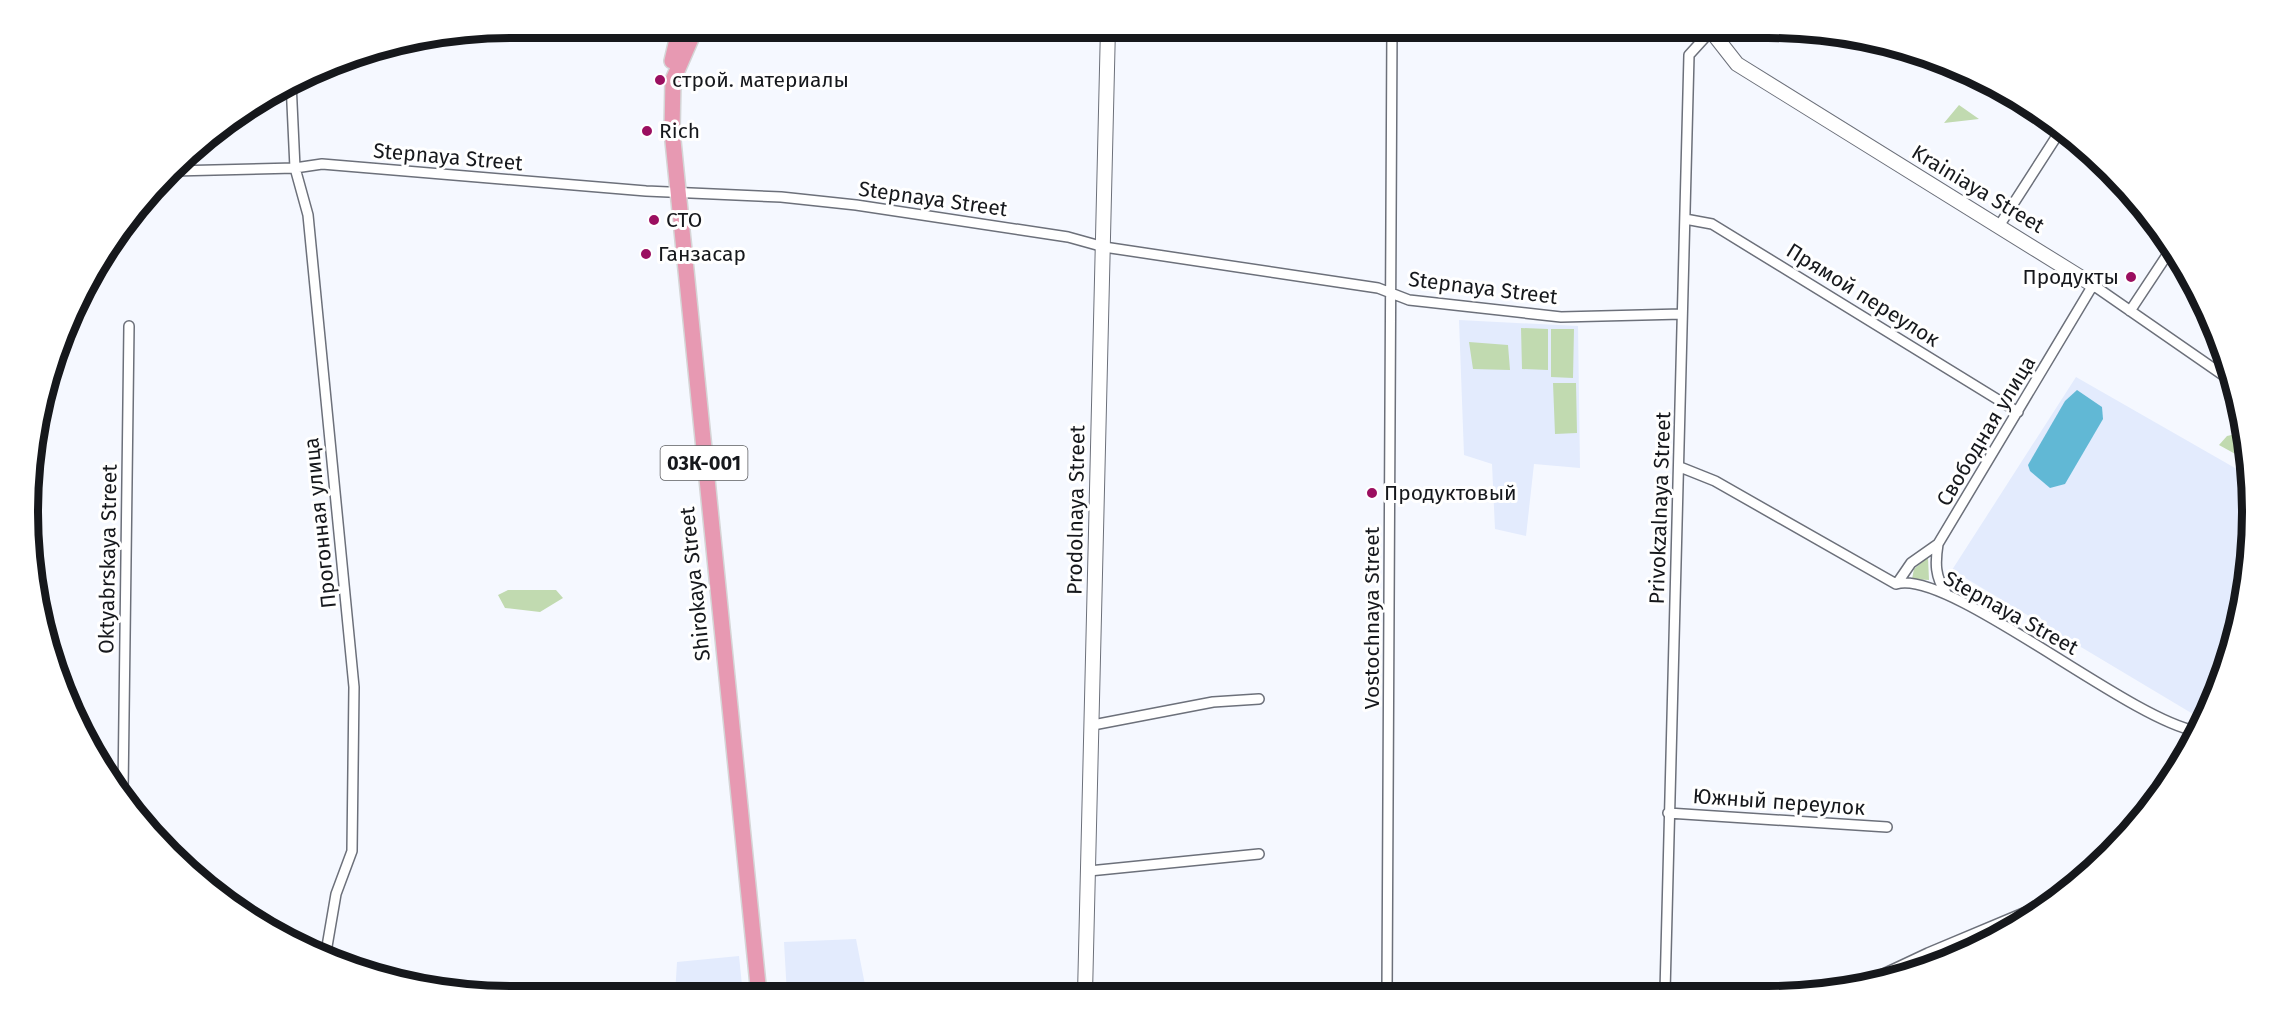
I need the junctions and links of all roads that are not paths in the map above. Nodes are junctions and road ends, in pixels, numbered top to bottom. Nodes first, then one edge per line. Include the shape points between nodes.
1 (677, 38) edge
2 (691, 38) edge
3 (1108, 38) edge
4 (1392, 38) edge
5 (1702, 38) edge
6 (1716, 38) edge
7 (291, 92) edge
8 (671, 96) junction
9 (2057, 135) edge
10 (295, 168) junction
11 (182, 171) edge
12 (678, 192) junction
13 (1685, 219) junction
14 (1999, 226) junction
15 (1104, 247) junction
16 (2167, 255) edge
17 (2093, 285) junction
18 (1392, 294) junction
19 (2130, 311) junction
20 (1682, 314) junction
21 (129, 326) dead end
22 (2222, 374) edge
23 (2018, 412) junction
24 (1680, 467) junction
25 (1938, 544) junction
26 (1896, 584) junction
27 (1947, 593) junction
28 (1259, 699) dead end
29 (1093, 725) junction
30 (2189, 730) edge
31 (123, 783) edge
32 (1668, 813) junction
33 (1887, 826) dead end
34 (1259, 854) dead end
35 (1089, 871) junction
36 (2016, 916) edge
37 (327, 948) edge
38 (1896, 967) edge
39 (758, 986) edge
40 (1085, 986) edge
41 (1387, 986) edge
42 (1665, 986) edge

1 - 8 main road, 03К-001 via 669,75
2 - 8 main road, 03К-001 via 678,66
3 - 15 street, Prodolnaya Street
4 - 18 street, Vostochnaya Street
5 - 13 street, Privokzalnaya Street via 1689,55
6 - 14 street, Krainiaya Street via 1737,64
7 - 10 street, Прогонная улица
8 - 12 main road, Shirokaya Street / 03К-001
9 - 14 street
10 - 11 street, Stepnaya Street
10 - 12 street, Stepnaya Street via 322,164
10 - 37 street, Прогонная улица via 308,215 354,687 352,851 336,894
12 - 15 street, Stepnaya Street via 856,205 1068,237
12 - 39 main road, Shirokaya Street / 03К-001
13 - 20 street, Privokzalnaya Street
13 - 23 street, Прямой переулок via 1712,224
14 - 17 street, Krainiaya Street
15 - 18 street, Stepnaya Street via 1378,288
15 - 29 street, Prodolnaya Street
16 - 19 street
17 - 19 street, Krainiaya Street
17 - 23 street, Свободная улица
18 - 20 street, Stepnaya Street via 1409,300 1561,318
18 - 41 street, Vostochnaya Street
19 - 22 street, Krainiaya Street
20 - 24 street, Privokzalnaya Street
21 - 31 street, Oktyabrskaya Street
23 - 25 street, Свободная улица
24 - 26 street, Stepnaya Street via 1715,481
24 - 32 street, Privokzalnaya Street
25 - 26 street, Свободная улица via 1911,563
25 - 27 street via 1938,582
26 - 27 street, Stepnaya Street via 1912,582
27 - 30 street, Stepnaya Street via 2133,704
28 - 29 street via 1213,702
29 - 35 street, Prodolnaya Street
32 - 33 street, Южный переулок
32 - 42 street, Privokzalnaya Street
34 - 35 street
35 - 40 street, Prodolnaya Street
36 - 38 street

